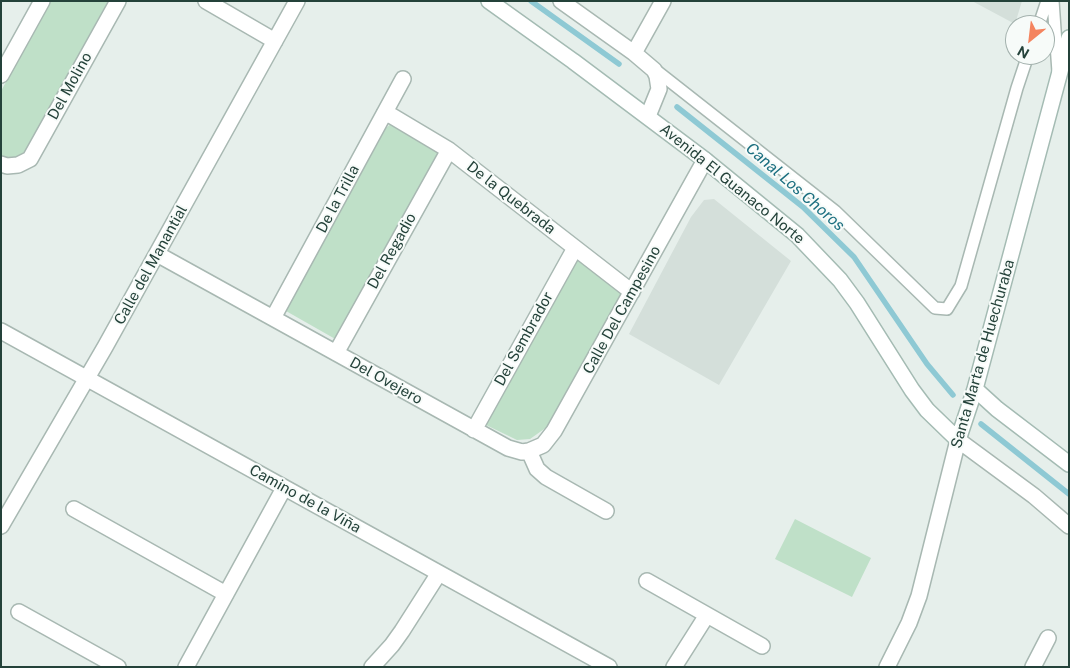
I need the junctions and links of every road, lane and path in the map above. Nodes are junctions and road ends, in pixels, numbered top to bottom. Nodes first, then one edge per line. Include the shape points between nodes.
1 (42, 1) edge
2 (118, 1) edge
3 (206, 1) edge
4 (297, 1) edge
5 (489, 1) edge
6 (561, 1) edge
7 (663, 1) edge
8 (1047, 1) edge
9 (1053, 1) edge
10 (1042, 15) edge
11 (1069, 38) edge
12 (275, 41) junction
13 (634, 52) junction
14 (1025, 65) edge
15 (650, 66) junction
16 (1, 75) edge
17 (1058, 78) junction
18 (403, 79) dead end
19 (384, 114) junction
20 (648, 116) junction
21 (449, 150) junction
22 (705, 160) junction
23 (1, 164) edge
24 (575, 248) junction
25 (157, 254) junction
26 (632, 292) junction
27 (273, 318) junction
28 (1, 331) edge
29 (336, 352) junction
30 (86, 379) junction
31 (974, 389) junction
32 (474, 430) junction
33 (958, 440) junction
34 (529, 451) junction
35 (1069, 464) edge
36 (284, 488) junction
37 (74, 509) dead end
38 (606, 512) dead end
39 (1, 526) edge
40 (1069, 526) edge
41 (439, 573) junction
42 (647, 581) dead end
43 (226, 594) junction
44 (20, 612) dead end
45 (707, 615) junction
46 (1048, 638) dead end
47 (762, 646) dead end
48 (118, 667) edge
49 (186, 667) edge
50 (372, 667) edge
51 (609, 667) edge
52 (674, 667) edge
53 (887, 667) edge
54 (1033, 667) edge

1 - 16 street
2 - 23 street, Del Molino via 30,159 18,165
3 - 12 street
4 - 12 street, Calle del Manantial
5 - 20 street, Avenida El Guanaco Norte
6 - 13 street
7 - 13 street
8 - 10 lane
9 - 17 lane
11 - 17 street, Santa Marta de Huechuraba
12 - 25 street, Calle del Manantial
13 - 15 street
14 - 15 lane via 961,286 947,310 935,308 835,211
15 - 20 street via 657,76 659,89
17 - 31 street, Santa Marta de Huechuraba
18 - 19 street, De la Trilla
19 - 21 street, De la Quebrada
19 - 27 street, De la Trilla
20 - 22 street, Avenida El Guanaco Norte
21 - 24 street, De la Quebrada
21 - 29 street, Del Regadio
22 - 26 street, Calle Del Campesino
22 - 33 street, Avenida El Guanaco Norte via 819,257 857,302 927,410
24 - 26 street, De la Quebrada
24 - 32 street, Del Sembrador
25 - 27 street, Del Ovejero
25 - 30 street, Calle del Manantial
26 - 34 street, Calle Del Campesino via 554,431 543,445
27 - 29 street, Del Ovejero
28 - 30 street, Camino de la Viña
29 - 32 street, Del Ovejero
30 - 36 street, Camino de la Viña
30 - 39 street, Calle del Manantial
31 - 33 street, Santa Marta de Huechuraba
31 - 35 street
32 - 34 street, Del Ovejero via 508,448
33 - 40 street, Avenida El Guanaco Norte
33 - 53 street, Santa Marta de Huechuraba via 918,596 909,624
34 - 38 street via 537,469 546,477
36 - 41 street, Camino de la Viña
36 - 43 street
37 - 43 street
41 - 50 street via 412,619
41 - 51 street, Camino de la Viña
42 - 45 street
43 - 49 street
44 - 48 street
45 - 47 street
45 - 52 street
46 - 54 street

